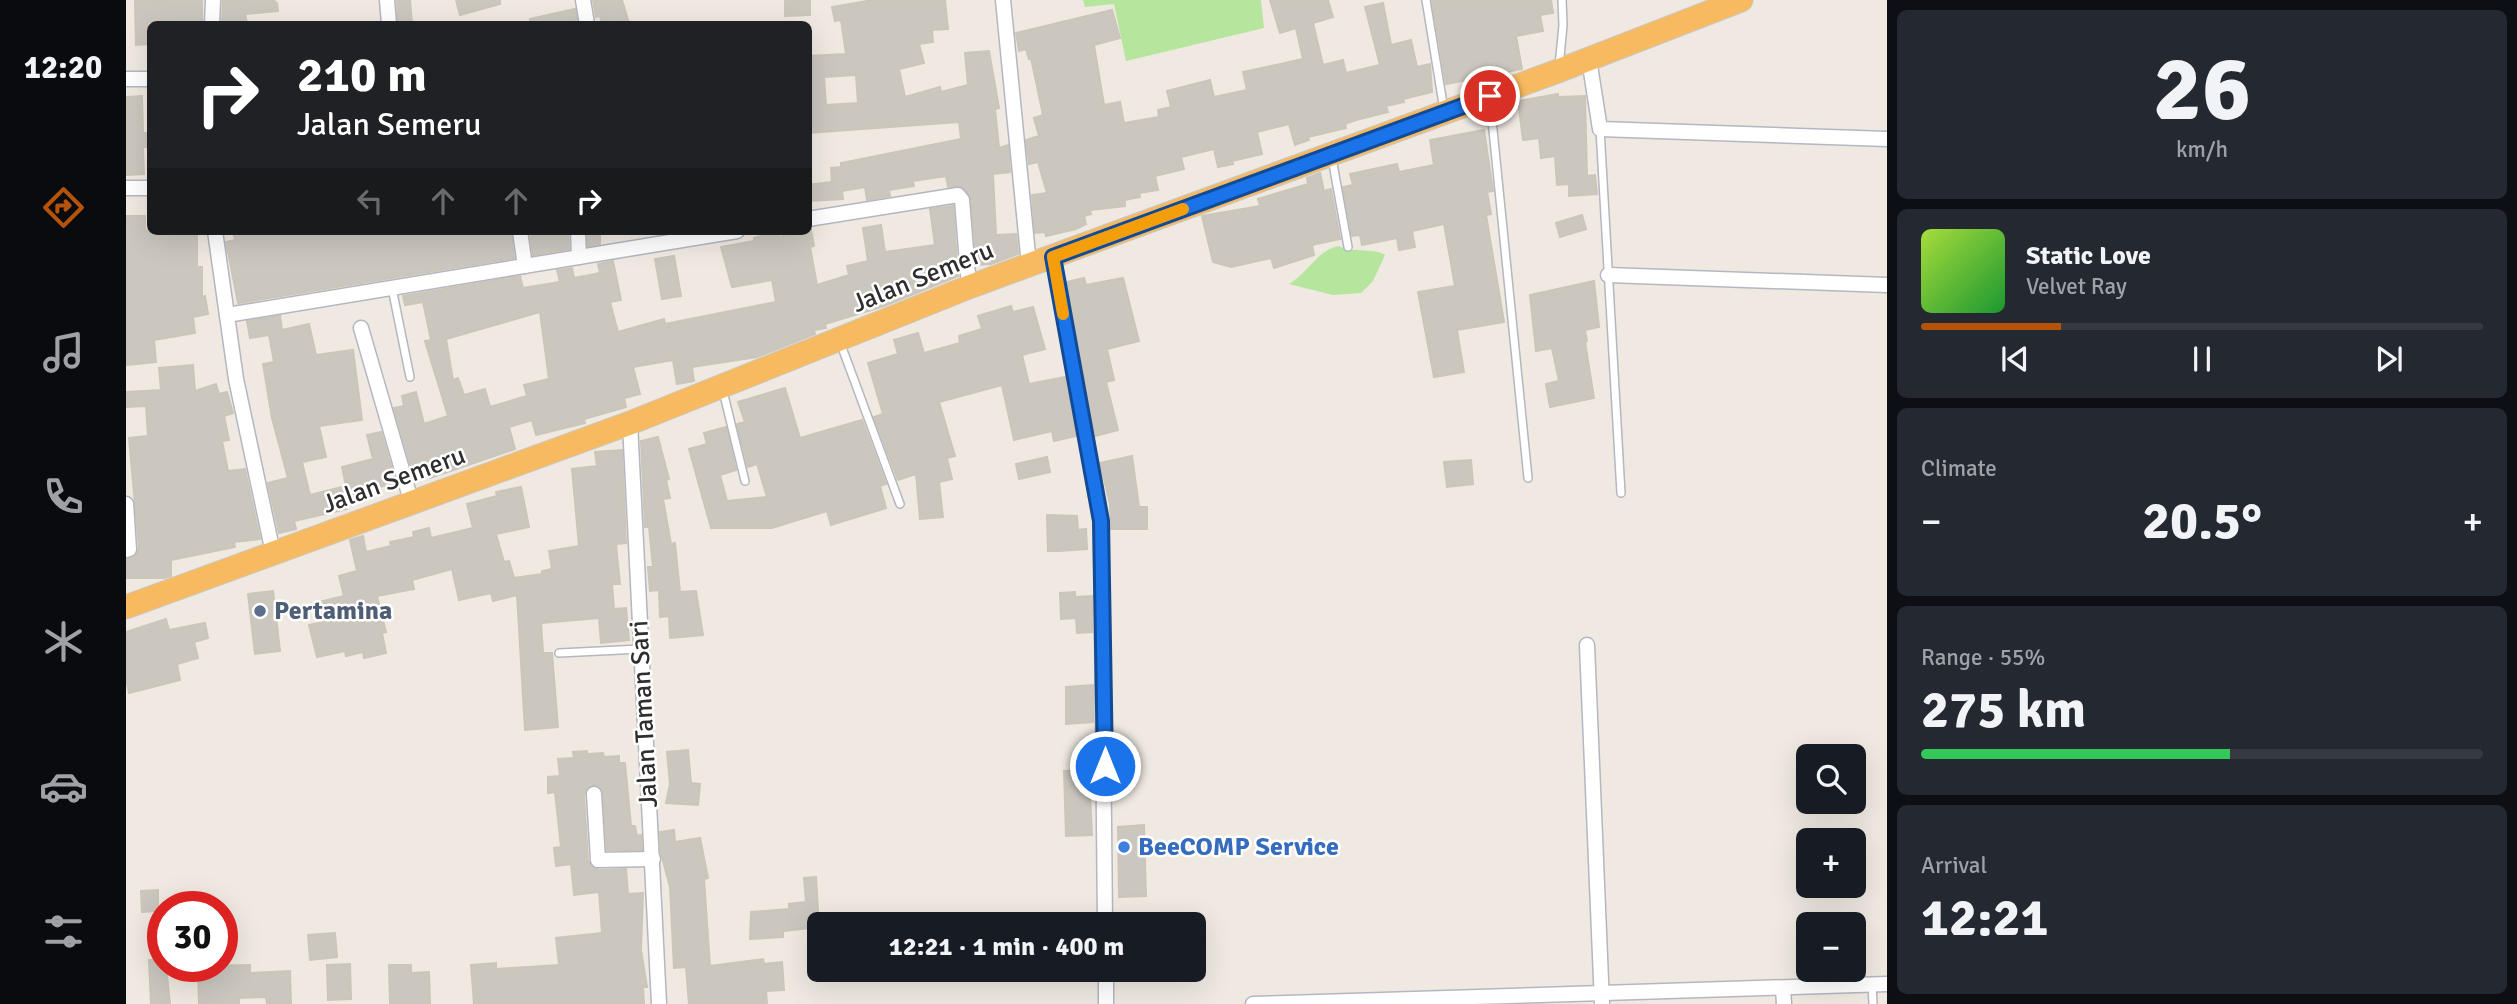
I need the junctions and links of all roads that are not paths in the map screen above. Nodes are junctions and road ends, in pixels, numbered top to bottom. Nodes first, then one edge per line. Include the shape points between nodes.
1 (213, 0) edge
2 (387, 0) edge
3 (583, 0) edge
4 (1003, 0) edge
5 (1426, 0) edge
6 (1562, 0) edge
7 (1741, 0) edge
8 (212, 21) edge
9 (389, 21) edge
10 (586, 21) edge
11 (1589, 59) junction
12 (1558, 71) junction
13 (126, 79) edge
14 (147, 79) edge
15 (1490, 96) junction
16 (1445, 112) junction
17 (1600, 129) junction
18 (1887, 139) edge
19 (1332, 154) junction
20 (126, 188) edge
21 (147, 188) edge
22 (812, 218) edge
23 (216, 235) edge
24 (521, 235) edge
25 (578, 235) edge
26 (713, 235) edge
27 (1348, 247) dead end
28 (579, 257) junction
29 (1053, 257) junction
30 (1029, 265) junction
31 (525, 266) junction
32 (1608, 275) junction
33 (1887, 285) edge
34 (969, 287) junction
35 (391, 288) junction
36 (227, 315) junction
37 (361, 327) dead end
38 (840, 341) junction
39 (410, 377) dead end
40 (722, 387) junction
41 (630, 423) junction
42 (1528, 478) dead end
43 (745, 481) dead end
44 (1621, 493) dead end
45 (412, 503) junction
46 (126, 504) edge
47 (900, 504) dead end
48 (126, 550) edge
49 (273, 553) junction
50 (126, 607) edge
51 (1587, 645) dead end
52 (640, 649) junction
53 (559, 653) dead end
54 (594, 794) dead end
55 (653, 859) junction
56 (1105, 912) edge
57 (1106, 982) edge
58 (1880, 984) edge
59 (1783, 988) junction
60 (1602, 998) edge
61 (1461, 1000) edge
62 (1533, 1000) edge
63 (1373, 1001) edge
64 (660, 1004) edge
65 (1106, 1004) edge
66 (1253, 1004) edge
67 (1783, 1004) edge
68 (1873, 1004) edge

1 - 8 street
2 - 9 street
3 - 10 street
4 - 30 street
5 - 16 lane
6 - 12 lane
7 - 11 highway, Jalan Semeru
11 - 12 highway, Jalan Semeru
11 - 17 street
12 - 15 highway, Jalan Semeru
13 - 14 street
15 - 16 highway, Jalan Semeru
15 - 42 lane
16 - 19 highway, Jalan Semeru
17 - 18 street
17 - 32 lane
19 - 27 lane
19 - 29 highway, Jalan Semeru
20 - 21 street
22 - 34 street via 958,195
23 - 36 street
24 - 31 street
25 - 28 street
26 - 28 street
28 - 31 street
29 - 30 highway, Jalan Semeru
29 - 56 street via 1101,521
30 - 34 highway, Jalan Semeru
31 - 35 street
32 - 33 street
32 - 44 lane
34 - 38 highway, Jalan Semeru
35 - 36 street
35 - 39 lane
36 - 49 street
37 - 45 street
38 - 40 highway, Jalan Semeru
38 - 47 lane
40 - 41 highway, Jalan Semeru
40 - 43 lane
41 - 45 highway, Jalan Semeru
41 - 52 street, Jalan Taman Sari
45 - 49 highway, Jalan Semeru
46 - 48 street
49 - 50 highway, Jalan Semeru
51 - 60 street
52 - 53 lane
52 - 55 street, Jalan Taman Sari
54 - 55 street via 598,860
55 - 64 street, Jalan Taman Sari
57 - 65 street
58 - 59 street
58 - 68 lane
59 - 60 street
59 - 67 street
60 - 62 street
61 - 62 street
61 - 63 street
63 - 66 street

